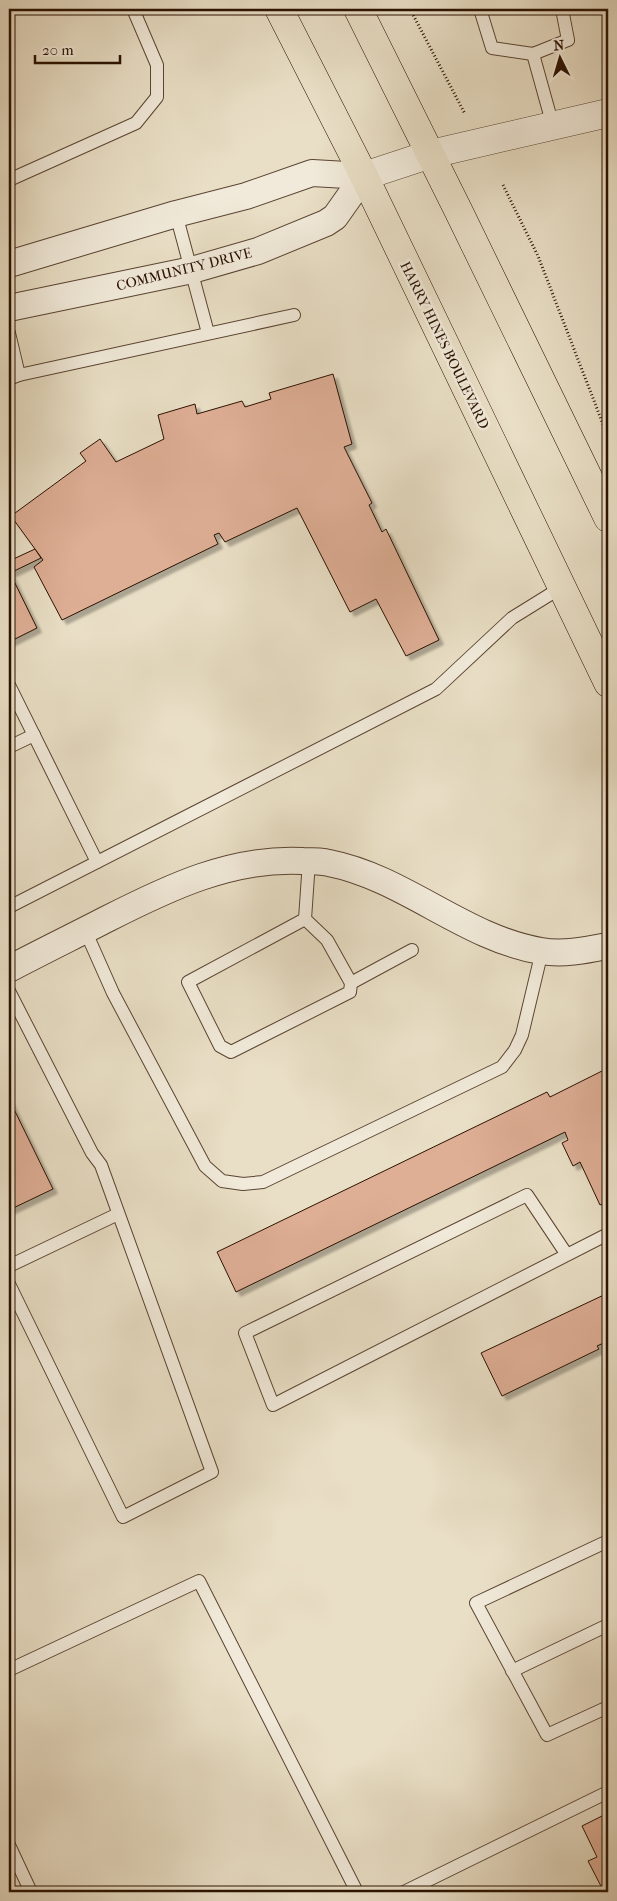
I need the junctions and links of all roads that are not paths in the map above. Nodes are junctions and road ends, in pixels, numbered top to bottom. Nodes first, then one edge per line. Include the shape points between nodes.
1 (133, 9) edge
2 (279, 9) edge
3 (358, 9) edge
4 (480, 9) edge
5 (562, 9) edge
6 (533, 54) junction
7 (608, 113) edge
8 (553, 126) junction
9 (431, 154) junction
10 (364, 176) junction
11 (9, 180) edge
12 (176, 214) junction
13 (9, 264) edge
14 (192, 270) junction
15 (9, 308) edge
16 (294, 314) dead end
17 (9, 333) edge
18 (208, 334) junction
19 (14, 377) edge
20 (606, 508) edge
21 (562, 587) junction
22 (608, 683) edge
23 (9, 685) edge
24 (34, 734) junction
25 (9, 747) edge
26 (309, 861) junction
27 (97, 862) junction
28 (9, 907) edge
29 (305, 919) junction
30 (85, 930) junction
31 (608, 946) edge
32 (412, 950) dead end
33 (542, 951) junction
34 (9, 969) edge
35 (351, 983) junction
36 (9, 991) edge
37 (118, 1214) junction
38 (608, 1234) edge
39 (567, 1255) junction
40 (9, 1266) edge
41 (9, 1284) edge
42 (608, 1541) edge
43 (608, 1625) edge
44 (9, 1670) edge
45 (512, 1671) junction
46 (608, 1707) edge
47 (608, 1792) edge
48 (9, 1845) edge
49 (31, 1892) edge
50 (357, 1892) edge
51 (404, 1892) edge

1 - 11 lane via 157,65 157,97 136,123
2 - 10 main road, HARRY HINES BOULEVARD
3 - 9 main road
4 - 6 lane via 492,48
5 - 6 lane via 568,40
6 - 8 lane
7 - 8 street
8 - 9 street
9 - 10 street
9 - 20 main road
10 - 12 street via 312,173 246,196
10 - 14 street, COMMUNITY DRIVE via 335,217 326,223 258,251
10 - 21 main road, HARRY HINES BOULEVARD
12 - 13 street
12 - 14 lane
14 - 15 street, COMMUNITY DRIVE
14 - 18 lane
16 - 18 lane
17 - 19 lane
18 - 19 lane
21 - 22 main road, HARRY HINES BOULEVARD
21 - 27 lane via 512,618 436,689
23 - 24 lane
24 - 25 lane
24 - 27 lane
26 - 29 lane
26 - 30 street via 248,864 207,874 163,891
26 - 33 street via 328,862 367,873 478,930 509,943
27 - 28 lane
29 - 35 lane via 327,940
29 - 35 lane via 188,982 220,1046 231,1052 240,1048 350,992
30 - 33 lane via 113,993 205,1166 222,1181 243,1184 264,1182 502,1066 522,1035
30 - 34 street
31 - 33 street via 577,952
32 - 35 lane
36 - 37 lane via 101,1165
37 - 40 lane
37 - 41 lane via 212,1472 123,1518
38 - 39 lane
39 - 39 lane via 273,1404 245,1333 527,1195
42 - 45 lane via 476,1604
43 - 45 lane
44 - 50 lane via 199,1581
45 - 46 lane via 547,1736
47 - 51 lane
48 - 49 lane

